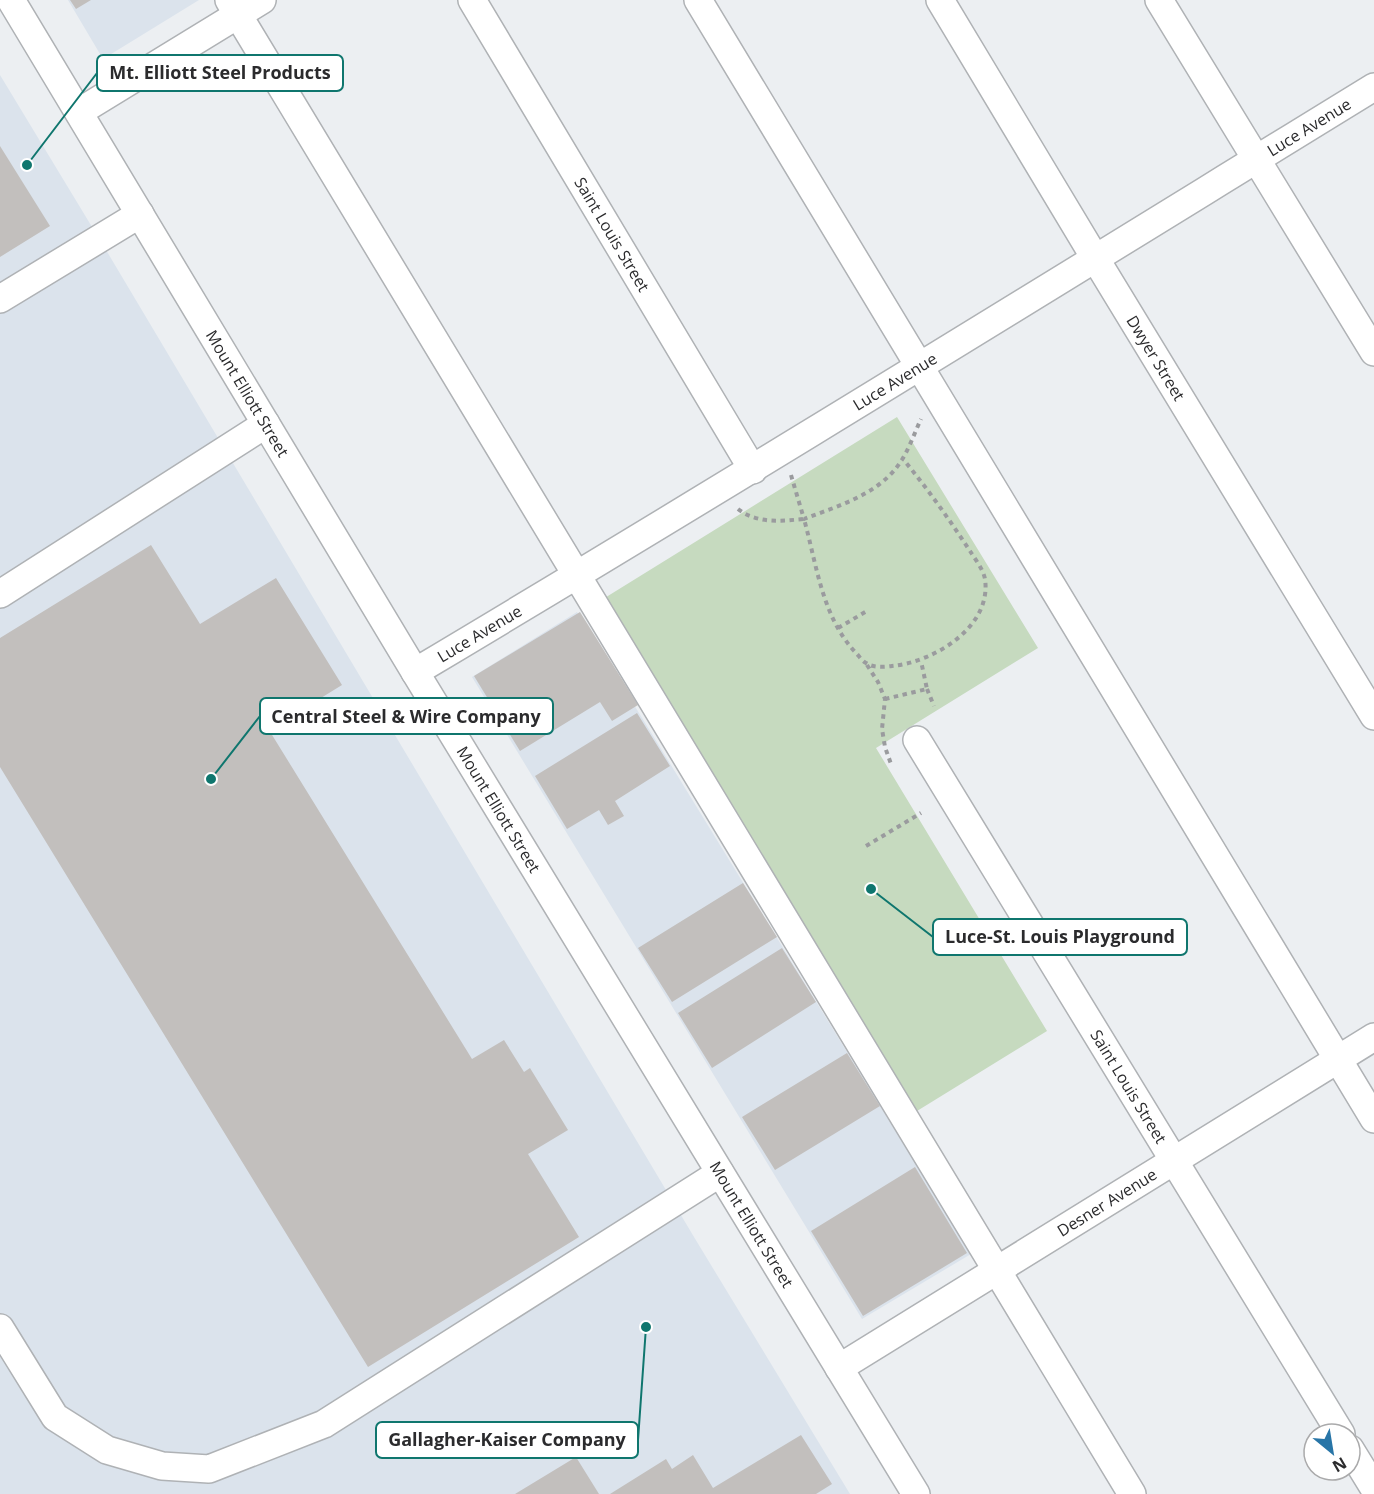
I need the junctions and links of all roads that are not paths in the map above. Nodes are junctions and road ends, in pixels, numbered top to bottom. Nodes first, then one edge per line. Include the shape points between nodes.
1 (11, 0) edge
2 (262, 0) edge
3 (472, 0) edge
4 (698, 0) edge
5 (940, 0) edge
6 (1159, 0) edge
7 (234, 7) edge
8 (1374, 87) edge
9 (79, 112) junction
10 (1256, 160) junction
11 (140, 214) junction
12 (1095, 258) junction
13 (0, 299) edge
14 (1374, 352) edge
15 (920, 365) junction
16 (266, 424) junction
17 (753, 470) junction
18 (577, 576) junction
19 (0, 594) edge
20 (415, 672) junction
21 (1374, 716) edge
22 (917, 740) dead end
23 (1374, 1037) edge
24 (1337, 1060) junction
25 (1374, 1119) edge
26 (1174, 1160) junction
27 (720, 1173) junction
28 (995, 1270) junction
29 (0, 1328) edge
30 (839, 1368) junction
31 (1334, 1422) edge
32 (1362, 1468) edge
33 (1374, 1488) edge
34 (916, 1494) edge
35 (1132, 1494) edge

1 - 9 street, Mount Elliott Street
2 - 7 street
3 - 17 street, Saint Louis Street
4 - 15 street
5 - 12 street, Dwyer Street
6 - 10 street
7 - 9 street
7 - 18 street
8 - 10 street, Luce Avenue
9 - 11 street, Mount Elliott Street
10 - 12 street, Luce Avenue
10 - 14 street
11 - 13 street
11 - 16 street, Mount Elliott Street
12 - 15 street, Luce Avenue
12 - 21 street, Dwyer Street
15 - 17 street, Luce Avenue
15 - 24 street
16 - 19 street
16 - 20 street, Mount Elliott Street
17 - 18 street, Luce Avenue
18 - 20 street, Luce Avenue
18 - 28 street
20 - 27 street, Mount Elliott Street
22 - 26 street, Saint Louis Street
23 - 24 street, Desner Avenue
24 - 25 street
24 - 26 street, Desner Avenue
26 - 28 street, Desner Avenue
26 - 31 street, Saint Louis Street
27 - 29 street via 324,1424 209,1469 162,1466 107,1450 55,1417
27 - 30 street, Mount Elliott Street
28 - 30 street, Desner Avenue
28 - 35 street
30 - 34 street, Mount Elliott Street
32 - 33 street

